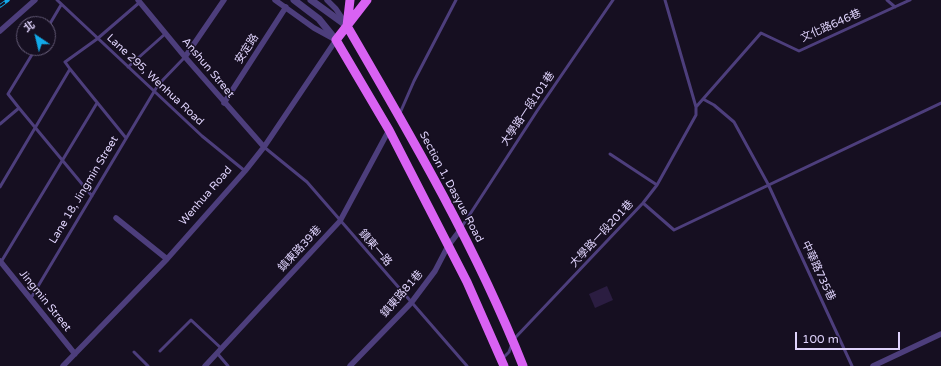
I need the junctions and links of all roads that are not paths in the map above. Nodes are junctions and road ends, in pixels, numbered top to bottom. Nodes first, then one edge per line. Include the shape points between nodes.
1 (35, 0) edge
2 (56, 0) edge
3 (224, 0) edge
4 (275, 0) edge
5 (294, 0) edge
6 (311, 0) edge
7 (327, 0) edge
8 (350, 0) edge
9 (367, 0) edge
10 (456, 0) edge
11 (613, 0) edge
12 (665, 0) edge
13 (887, 0) edge
14 (910, 0) edge
15 (139, 1) edge
16 (61, 5) junction
17 (286, 7) junction
18 (895, 7) junction
19 (54, 16) edge
20 (347, 26) junction
21 (0, 31) edge
22 (166, 33) junction
23 (97, 39) junction
24 (336, 40) junction
25 (31, 56) edge
26 (185, 57) junction
27 (128, 67) junction
28 (70, 69) junction
29 (154, 91) junction
30 (703, 99) junction
31 (97, 103) junction
32 (224, 103) junction
33 (941, 103) edge
34 (696, 107) junction
35 (19, 108) junction
36 (398, 115) junction
37 (0, 124) edge
38 (36, 128) junction
39 (389, 130) junction
40 (126, 138) junction
41 (264, 147) junction
42 (610, 154) dead end
43 (63, 160) junction
44 (245, 171) junction
45 (768, 184) junction
46 (657, 185) junction
47 (0, 187) edge
48 (92, 196) junction
49 (643, 203) junction
50 (116, 218) dead end
51 (340, 221) junction
52 (461, 229) junction
53 (448, 246) junction
54 (168, 259) junction
55 (0, 261) edge
56 (31, 298) junction
57 (411, 303) junction
58 (941, 334) edge
59 (513, 340) junction
60 (160, 351) dead end
61 (219, 351) junction
62 (134, 352) dead end
63 (75, 354) junction
64 (502, 363) edge
65 (63, 366) edge
66 (148, 366) edge
67 (205, 366) edge
68 (228, 366) edge
69 (350, 366) edge
70 (467, 366) edge
71 (523, 366) edge
72 (852, 366) edge
73 (873, 366) edge

1 - 21 street
2 - 16 lane, Lane 295, Wenhua Road
3 - 26 street
4 - 17 street
5 - 24 street via 320,19
6 - 20 street
7 - 20 street
8 - 20 main road
9 - 20 main road, Wenhua Road
10 - 36 lane
11 - 52 lane, 大學路一段101巷
12 - 34 lane
13 - 18 lane
14 - 18 lane, 文化路646巷
15 - 22 street, Anshun Street
15 - 23 lane
16 - 19 lane
16 - 23 lane, Lane 295, Wenhua Road
17 - 24 street via 314,28
17 - 32 street, 安定路
18 - 30 lane, 文化路646巷 via 799,51 761,33
20 - 24 main road, Wenhua Road
20 - 36 main road, Section 1, Dasyue Road
22 - 26 street, Anshun Street
22 - 27 lane
23 - 27 lane, Lane 295, Wenhua Road
23 - 28 lane via 65,62
24 - 39 main road
24 - 41 street, Wenhua Road
25 - 35 lane via 8,94
26 - 29 lane, Lane 18, Jingmin Street
26 - 32 street, Anshun Street
27 - 29 lane, Lane 295, Wenhua Road
28 - 31 lane
28 - 38 lane
29 - 40 lane, Lane 18, Jingmin Street
29 - 44 lane, Lane 295, Wenhua Road via 202,136
30 - 34 lane, 文化路646巷
30 - 45 lane, 中華路735巷 via 734,122
31 - 40 lane
31 - 43 lane
32 - 41 street, Anshun Street
33 - 45 lane
34 - 46 lane, 大學路一段201巷 via 696,115
35 - 37 lane
35 - 38 lane
36 - 52 main road, Section 1, Dasyue Road
38 - 43 lane
38 - 47 lane
39 - 51 street, 鎮東路39巷
39 - 53 main road
40 - 48 lane, Lane 18, Jingmin Street
41 - 44 street, Wenhua Road
41 - 51 lane, 鎮東一路 via 307,182
42 - 46 lane
43 - 48 lane
43 - 55 lane
44 - 54 street, Wenhua Road
45 - 49 lane via 674,230
45 - 72 lane, 中華路735巷
46 - 49 lane, 大學路一段201巷
48 - 56 lane, Lane 18, Jingmin Street
49 - 59 lane, 大學路一段201巷
50 - 54 street
51 - 57 lane, 鎮東一路
51 - 61 street, 鎮東路39巷
52 - 53 street, 鎮東路81巷
52 - 59 main road, Section 1, Dasyue Road
53 - 57 street, 鎮東路81巷 via 435,271
53 - 64 main road via 467,282
54 - 63 street, Wenhua Road
55 - 56 street, Jingmin Street
56 - 63 street, Jingmin Street
57 - 69 street, 鎮東路81巷
57 - 70 lane, 鎮東一路
58 - 73 street
59 - 64 lane, 大學路一段201巷
59 - 71 main road, Section 1, Dasyue Road
60 - 61 lane via 191,320
61 - 67 street, 鎮東路39巷
61 - 68 lane
62 - 66 lane
63 - 65 street, Wenhua Road

